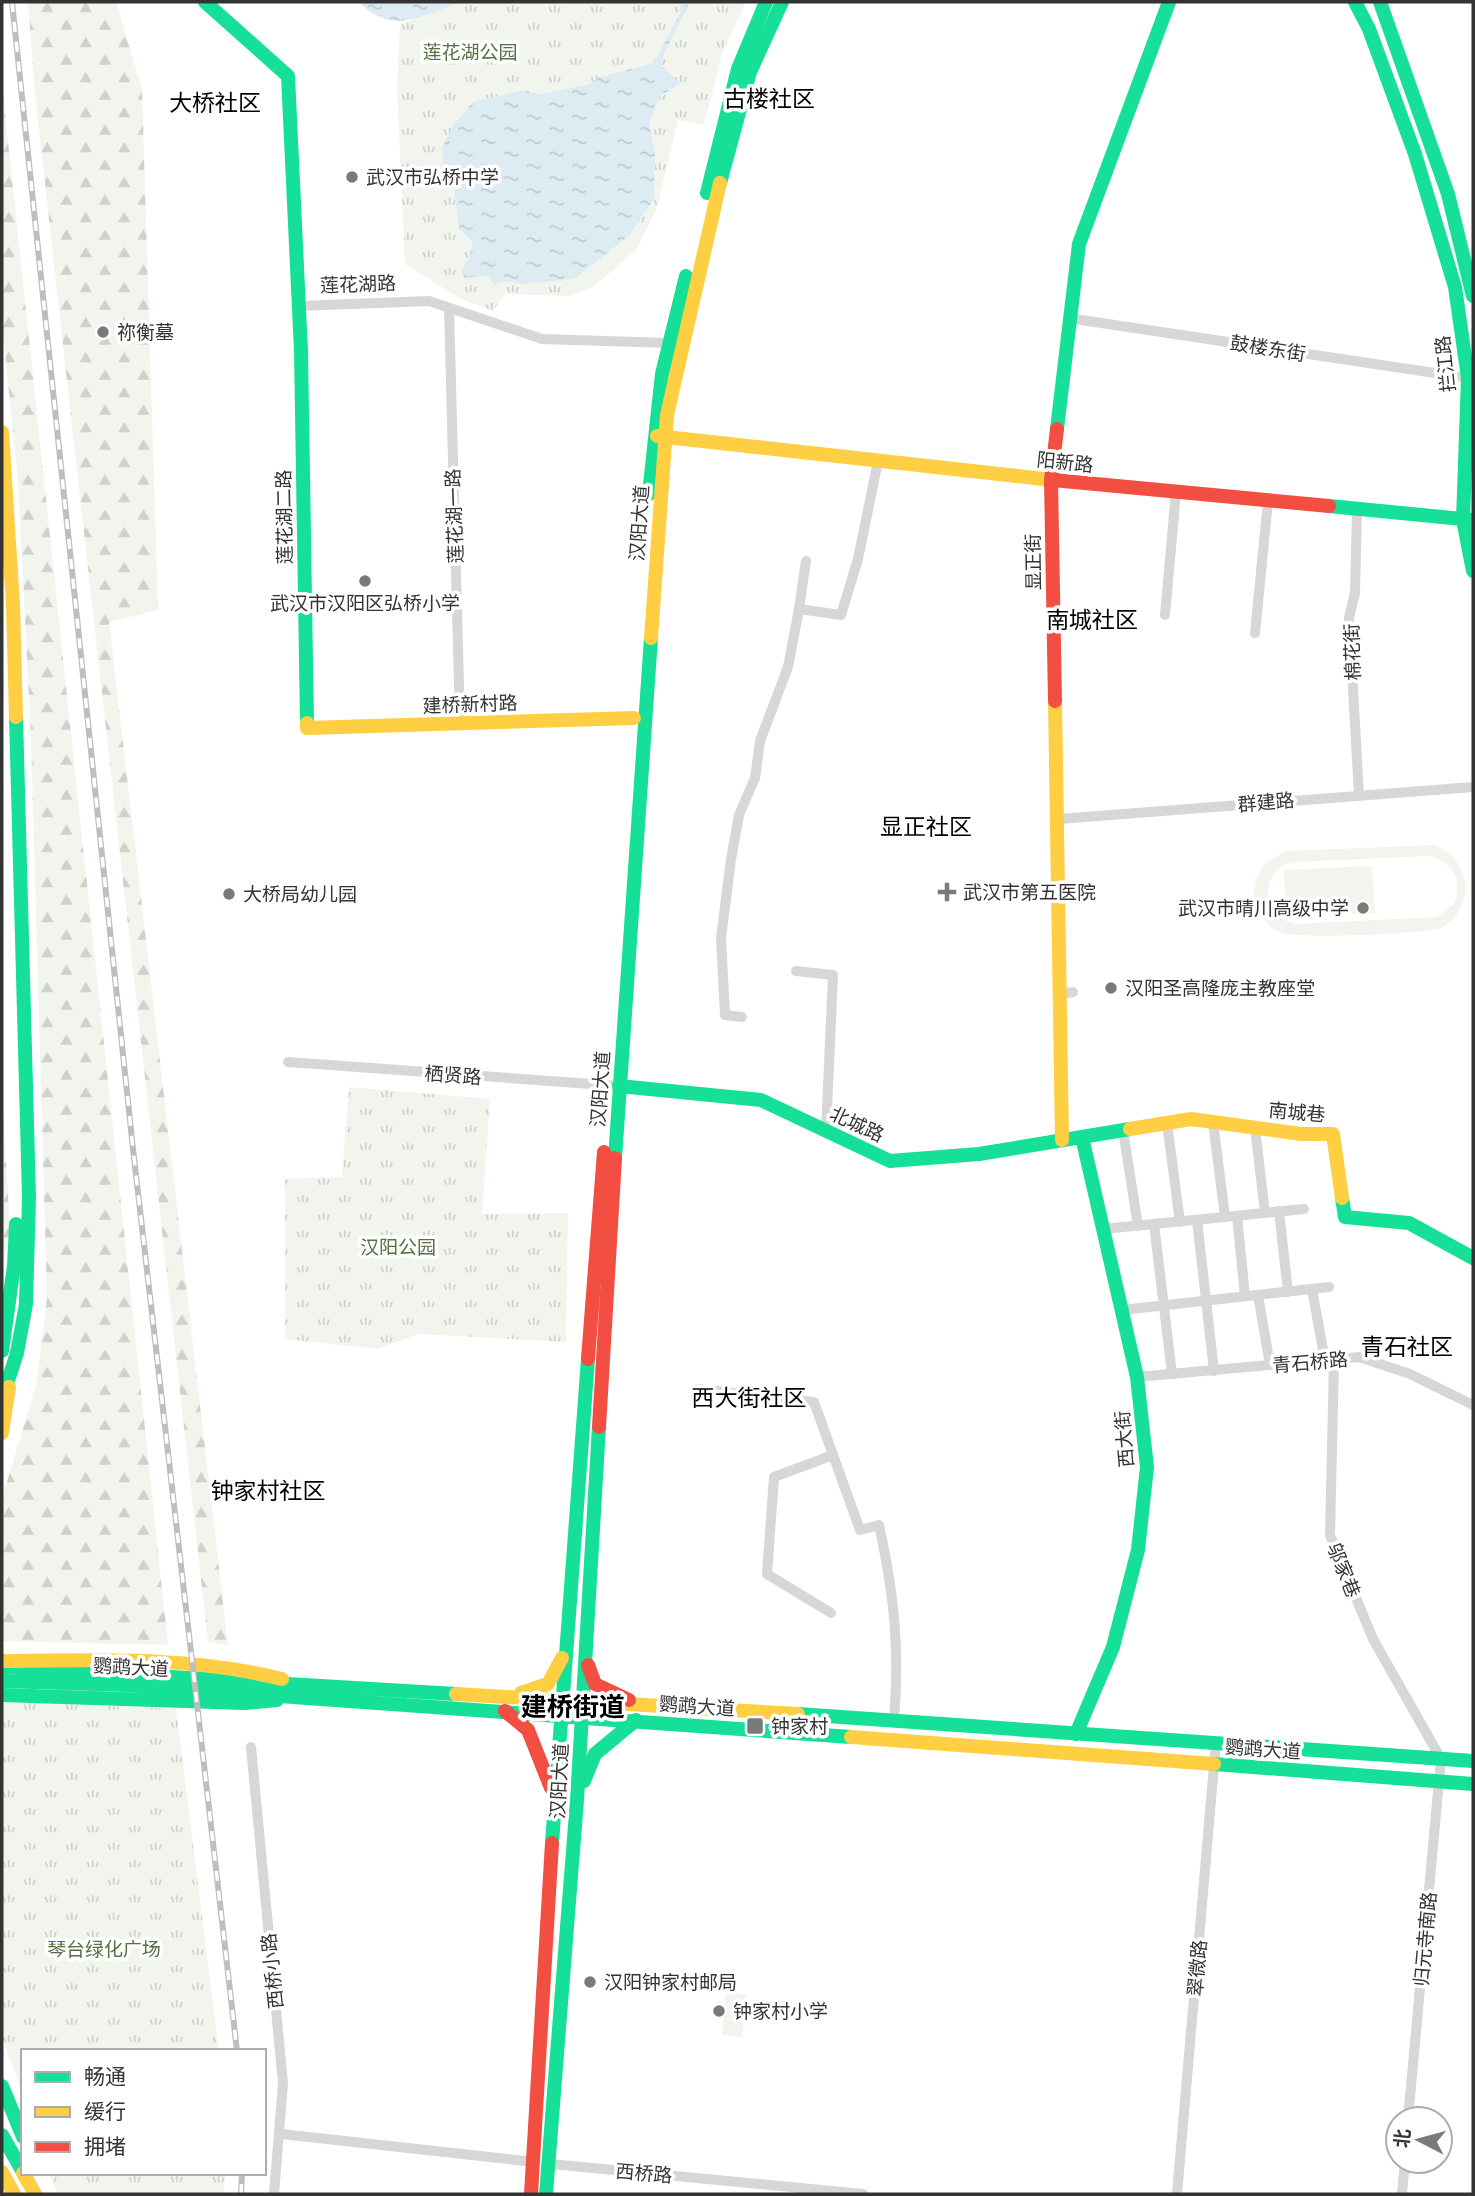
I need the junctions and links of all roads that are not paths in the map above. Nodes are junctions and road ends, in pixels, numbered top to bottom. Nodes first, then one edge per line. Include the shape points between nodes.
1 (205, 2) edge
2 (766, 2) edge
3 (782, 2) edge
4 (1169, 2) edge
5 (1355, 2) edge
6 (1380, 2) edge
7 (1473, 296) edge
8 (299, 306) junction
9 (449, 308) junction
10 (1068, 318) junction
11 (670, 343) junction
12 (1468, 378) junction
13 (2, 432) edge
14 (659, 437) junction
15 (878, 461) junction
16 (1051, 480) junction
17 (1176, 492) junction
18 (1268, 501) junction
19 (1357, 510) junction
20 (1468, 520) edge
21 (806, 561) dead end
22 (1473, 571) edge
23 (799, 609) junction
24 (1164, 615) dead end
25 (2, 623) edge
26 (1255, 633) dead end
27 (634, 718) junction
28 (460, 723) junction
29 (307, 728) joint
30 (1473, 787) edge
31 (1359, 795) junction
32 (1059, 819) junction
33 (796, 971) dead end
34 (742, 1017) dead end
35 (288, 1062) dead end
36 (614, 1087) junction
37 (1213, 1122) junction
38 (1167, 1123) junction
39 (1255, 1128) junction
40 (1123, 1130) junction
41 (826, 1131) junction
42 (1082, 1137) junction
43 (1062, 1140) junction
44 (1304, 1209) dead end
45 (1279, 1211) junction
46 (1265, 1213) junction
47 (1231, 1216) junction
48 (1197, 1220) junction
49 (1181, 1222) junction
50 (1154, 1224) junction
51 (1138, 1226) junction
52 (1103, 1229) junction
53 (1473, 1258) edge
54 (1329, 1287) dead end
55 (1312, 1289) junction
56 (1288, 1292) junction
57 (1258, 1295) junction
58 (1245, 1296) junction
59 (1206, 1301) junction
60 (1164, 1306) junction
61 (1122, 1310) junction
62 (2, 1351) edge
63 (1329, 1360) junction
64 (1270, 1365) junction
65 (1214, 1371) junction
66 (1172, 1374) junction
67 (11, 1375) junction
68 (1137, 1377) junction
69 (698, 1389) dead end
70 (2, 1399) edge
71 (1473, 1405) edge
72 (2, 1433) edge
73 (833, 1455) junction
74 (831, 1613) dead end
75 (566, 1645) junction
76 (586, 1645) junction
77 (2, 1661) edge
78 (2, 1667) edge
79 (2, 1681) edge
80 (304, 1691) junction
81 (2, 1695) edge
82 (562, 1699) junction
83 (583, 1700) junction
84 (505, 1704) junction
85 (638, 1704) junction
86 (561, 1715) junction
87 (582, 1716) junction
88 (636, 1720) junction
89 (894, 1720) junction
90 (1076, 1734) junction
91 (1216, 1742) junction
92 (251, 1748) dead end
93 (1441, 1759) junction
94 (1473, 1762) edge
95 (1215, 1765) junction
96 (1440, 1781) junction
97 (1473, 1784) edge
98 (555, 1797) junction
99 (578, 1800) junction
100 (2, 2086) edge
101 (1409, 2105) edge
102 (21, 2132) edge
103 (281, 2134) junction
104 (2, 2135) edge
105 (534, 2162) junction
106 (551, 2164) junction
107 (21, 2169) edge
108 (2, 2172) edge
109 (24, 2175) edge
110 (35, 2175) edge
111 (1404, 2175) edge
112 (834, 2192) edge
113 (14, 2194) edge
114 (35, 2194) edge
115 (41, 2194) edge
116 (274, 2194) edge
117 (531, 2194) edge
118 (546, 2194) edge
119 (863, 2194) edge
120 (1177, 2194) edge
121 (1402, 2194) edge

1 - 8 main road, 莲花湖路 via 288,76
2 - 11 main road, 汉阳大道 via 738,69
3 - 14 main road, 汉阳大道 via 760,45 747,85
4 - 10 main road, 显正街 via 1079,244
5 - 12 main road, 拦江路 via 1415,154 1455,288
6 - 7 main road via 1448,194
8 - 9 street, 莲花湖路 via 429,301
8 - 29 main road, 莲花湖二路
9 - 11 street, 莲花湖路 via 542,339
9 - 28 street, 莲花湖一路
10 - 12 street, 鼓楼东街
10 - 16 main road, 显正街
11 - 14 main road, 汉阳大道
12 - 20 main road, 拦江路
13 - 67 main road via 13,605 29,1197 26,1304
14 - 15 main road, 阳新路
14 - 27 main road, 汉阳大道
14 - 36 main road, 汉阳大道
15 - 16 main road, 阳新路
15 - 23 street via 841,615
16 - 17 main road, 阳新路
16 - 32 main road, 显正街
17 - 18 main road, 阳新路
17 - 24 street
18 - 19 main road, 阳新路
18 - 26 street
19 - 20 main road, 阳新路
19 - 31 street, 棉花街 via 1355,593 1349,618
20 - 22 main road, 拦江路
21 - 23 street
23 - 34 street via 788,667 760,741 755,778 739,816 730,859 722,966 725,1015
25 - 62 main road via 16,1190 14,1266
27 - 28 main road, 建桥新村路
27 - 36 main road, 汉阳大道
28 - 29 main road, 建桥新村路
30 - 31 street, 群建路
31 - 32 street, 群建路
32 - 43 main road, 显正街 via 1067,993
33 - 41 street via 834,975
35 - 36 street, 栖贤路
36 - 41 main road, 北城路 via 761,1100
36 - 75 main road, 汉阳大道
36 - 76 main road, 汉阳大道
37 - 38 main road, 南城巷
37 - 39 main road, 南城巷
37 - 47 street
38 - 40 main road, 南城巷
38 - 49 street
39 - 46 street
39 - 53 main road, 南城巷 via 1333,1134 1345,1217 1409,1223
40 - 42 main road, 南城巷
40 - 51 street
41 - 43 main road, 北城路 via 890,1161 979,1154
42 - 43 main road, 北城路
42 - 52 main road, 西大街
44 - 45 street
45 - 46 street
45 - 56 street
46 - 47 street
47 - 48 street
47 - 58 street
48 - 49 street
48 - 59 street
49 - 50 street
50 - 51 street
50 - 60 street
51 - 52 street
52 - 61 main road, 西大街
54 - 55 street
55 - 56 street
55 - 63 street, 邬家巷
56 - 57 street
57 - 58 street
57 - 64 street
58 - 59 street
59 - 60 street
59 - 65 street
60 - 61 street
60 - 66 street
61 - 68 main road, 西大街
63 - 64 street, 青石桥路
63 - 71 street, 青石桥路 via 1359,1357 1410,1374
63 - 93 street, 邬家巷 via 1330,1535 1373,1639
64 - 65 street, 青石桥路
65 - 66 street, 青石桥路
66 - 68 street, 青石桥路
67 - 70 main road
67 - 72 main road
68 - 90 main road, 西大街 via 1147,1467 1138,1550 1113,1647
69 - 73 street via 814,1402
73 - 74 street via 774,1477 767,1574
73 - 89 street via 860,1530 878,1525 893,1589 898,1666
75 - 82 main road, 汉阳大道
75 - 84 main road via 548,1684
76 - 83 main road, 汉阳大道
76 - 85 main road via 596,1684
77 - 80 main road via 118,1660 234,1667
78 - 80 main road, 鹦鹉大道
79 - 80 main road, 鹦鹉大道
80 - 81 main road via 245,1703
80 - 84 main road, 鹦鹉大道
82 - 83 main road, 鹦鹉大道
82 - 84 main road, 鹦鹉大道
82 - 86 main road, 汉阳大道
83 - 85 main road, 鹦鹉大道
83 - 87 main road, 汉阳大道
84 - 86 main road, 鹦鹉大道
84 - 98 main road via 528,1730
85 - 89 main road, 鹦鹉大道
86 - 87 main road, 鹦鹉大道
86 - 98 main road, 汉阳大道
87 - 88 main road, 鹦鹉大道
87 - 99 main road, 汉阳大道
88 - 95 main road, 鹦鹉大道
88 - 99 main road via 595,1754
89 - 90 main road, 鹦鹉大道
90 - 91 main road, 鹦鹉大道
91 - 93 main road, 鹦鹉大道
91 - 95 street, 翠微路
92 - 103 street, 西桥小路 via 283,2083
93 - 94 main road, 鹦鹉大道
93 - 96 street, 归元寺南路
95 - 96 main road, 鹦鹉大道
95 - 120 street, 翠微路
96 - 97 main road, 鹦鹉大道
96 - 101 street, 归元寺南路
98 - 105 main road, 汉阳大道
99 - 106 main road, 汉阳大道
100 - 102 main road
103 - 105 street
103 - 116 street, 西桥小路
104 - 107 main road
105 - 117 main road, 汉阳大道
106 - 112 street, 西桥路
106 - 118 main road, 汉阳大道
108 - 113 main road
109 - 114 main road
110 - 115 main road
111 - 121 street
112 - 119 street, 西桥路

